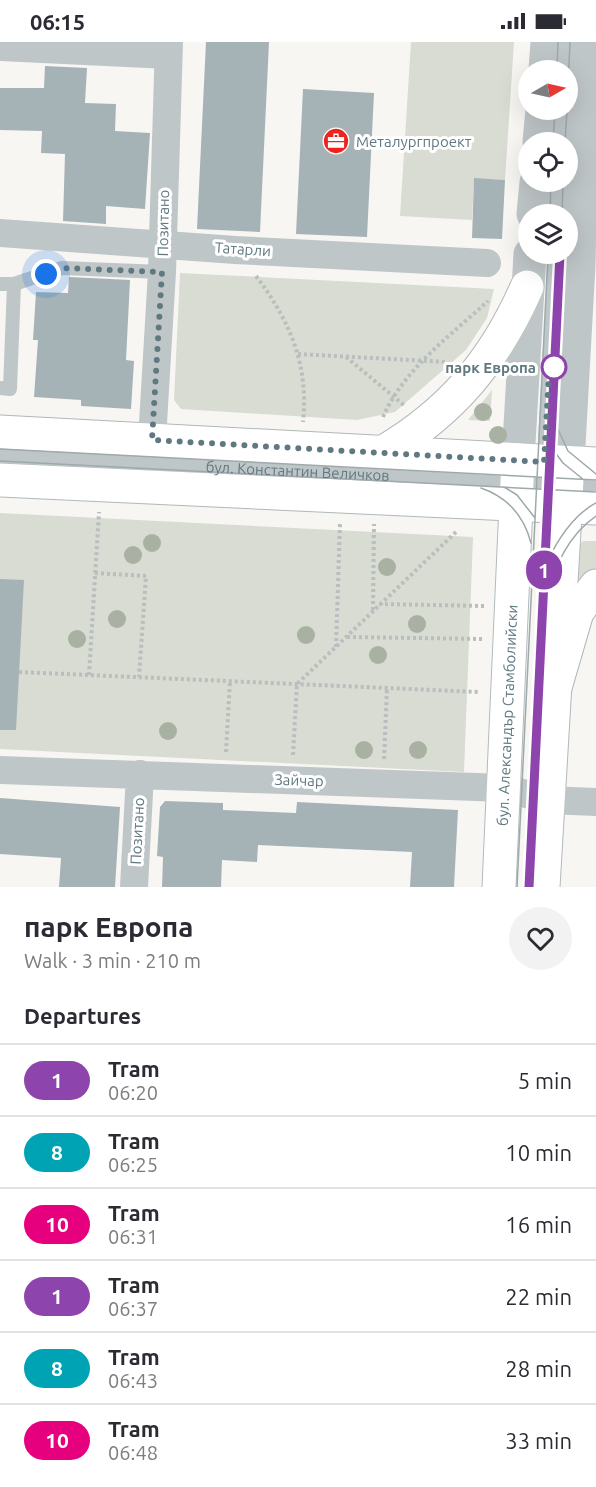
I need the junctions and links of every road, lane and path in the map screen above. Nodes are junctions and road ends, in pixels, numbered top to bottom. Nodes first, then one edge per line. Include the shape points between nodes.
1 (547, 42) edge
2 (566, 42) edge
3 (584, 42) edge
4 (0, 47) edge
5 (169, 48) edge
6 (546, 60) edge
7 (581, 76) edge
8 (578, 215) edge
9 (0, 232) edge
10 (162, 243) junction
11 (236, 249) junction
12 (487, 263) dead end
13 (529, 264) edge
14 (577, 264) edge
15 (162, 272) junction
16 (0, 284) edge
17 (14, 284) junction
18 (527, 286) junction
19 (492, 297) dead end
20 (6, 335) edge
21 (298, 354) junction
22 (345, 357) junction
23 (423, 361) junction
24 (451, 362) dead end
25 (0, 388) edge
26 (394, 397) junction
27 (410, 410) dead end
28 (302, 427) dead end
29 (0, 432) edge
30 (152, 440) junction
31 (382, 440) junction
32 (0, 456) edge
33 (553, 479) edge
34 (0, 480) edge
35 (100, 508) dead end
36 (596, 508) edge
37 (340, 519) dead end
38 (375, 520) dead end
39 (464, 524) dead end
40 (95, 573) junction
41 (596, 586) edge
42 (379, 604) junction
43 (488, 606) dead end
44 (373, 610) junction
45 (346, 637) junction
46 (485, 639) dead end
47 (336, 647) junction
48 (19, 672) dead end
49 (88, 675) junction
50 (139, 677) junction
51 (230, 681) junction
52 (297, 684) junction
53 (387, 688) junction
54 (554, 691) junction
55 (483, 692) dead end
56 (0, 770) edge
57 (140, 774) junction
58 (225, 777) junction
59 (291, 780) junction
60 (383, 783) junction
61 (504, 788) junction
62 (548, 800) junction
63 (596, 802) edge
64 (134, 887) edge
65 (499, 887) edge
66 (543, 887) edge

1 - 6 street
2 - 7 lane
3 - 7 street, бул. Александър Стамболийски
4 - 5 street
5 - 10 street, Позитано
7 - 8 street, бул. Александър Стамболийски
9 - 10 street, Татарли
10 - 11 street, Татарли
10 - 15 street, Позитано
11 - 12 street, Татарли
11 - 21 path via 278,305
13 - 18 street, бул. Александър Стамболийски
14 - 33 street, бул. Александър Стамболийски
15 - 17 lane via 62,268
15 - 30 street, Позитано
16 - 17 lane
17 - 20 lane
18 - 31 main road via 512,322 472,380 405,440
18 - 33 street, бул. Александър Стамболийски
19 - 23 path
20 - 25 lane via 10,389
21 - 22 path
21 - 28 path via 306,393
22 - 23 path
22 - 26 path
23 - 24 path
23 - 26 path
26 - 27 path
26 - 31 path via 383,416
29 - 30 main road, бул. Константин Величков
30 - 31 main road, бул. Константин Величков
31 - 33 main road, бул. Константин Величков
32 - 33 lane, бул. Константин Величков
33 - 34 main road, бул. Константин Величков
33 - 36 main road, бул. Константин Величков
33 - 54 main road, бул. Александър Стамболийски
33 - 61 main road, бул. Александър Стамболийски
35 - 40 path
37 - 47 path
38 - 44 path
39 - 42 path
40 - 49 path
40 - 50 path via 146,576
41 - 54 main road via 577,612
42 - 43 path
42 - 44 path
44 - 45 path
45 - 46 path
45 - 47 path
47 - 52 path
48 - 49 path
49 - 50 path
50 - 51 path
51 - 52 path
51 - 58 path
52 - 53 path
52 - 59 path
53 - 55 path
53 - 60 path
54 - 62 main road, бул. Александър Стамболийски
56 - 57 street, Зайчар
57 - 58 street, Зайчар
57 - 64 street, Позитано
58 - 59 street, Зайчар
59 - 60 street, Зайчар
60 - 61 street, Зайчар
61 - 62 street, Зайчар
61 - 65 main road, бул. Александър Стамболийски
62 - 63 street, Зайчар
62 - 66 main road, бул. Александър Стамболийски

